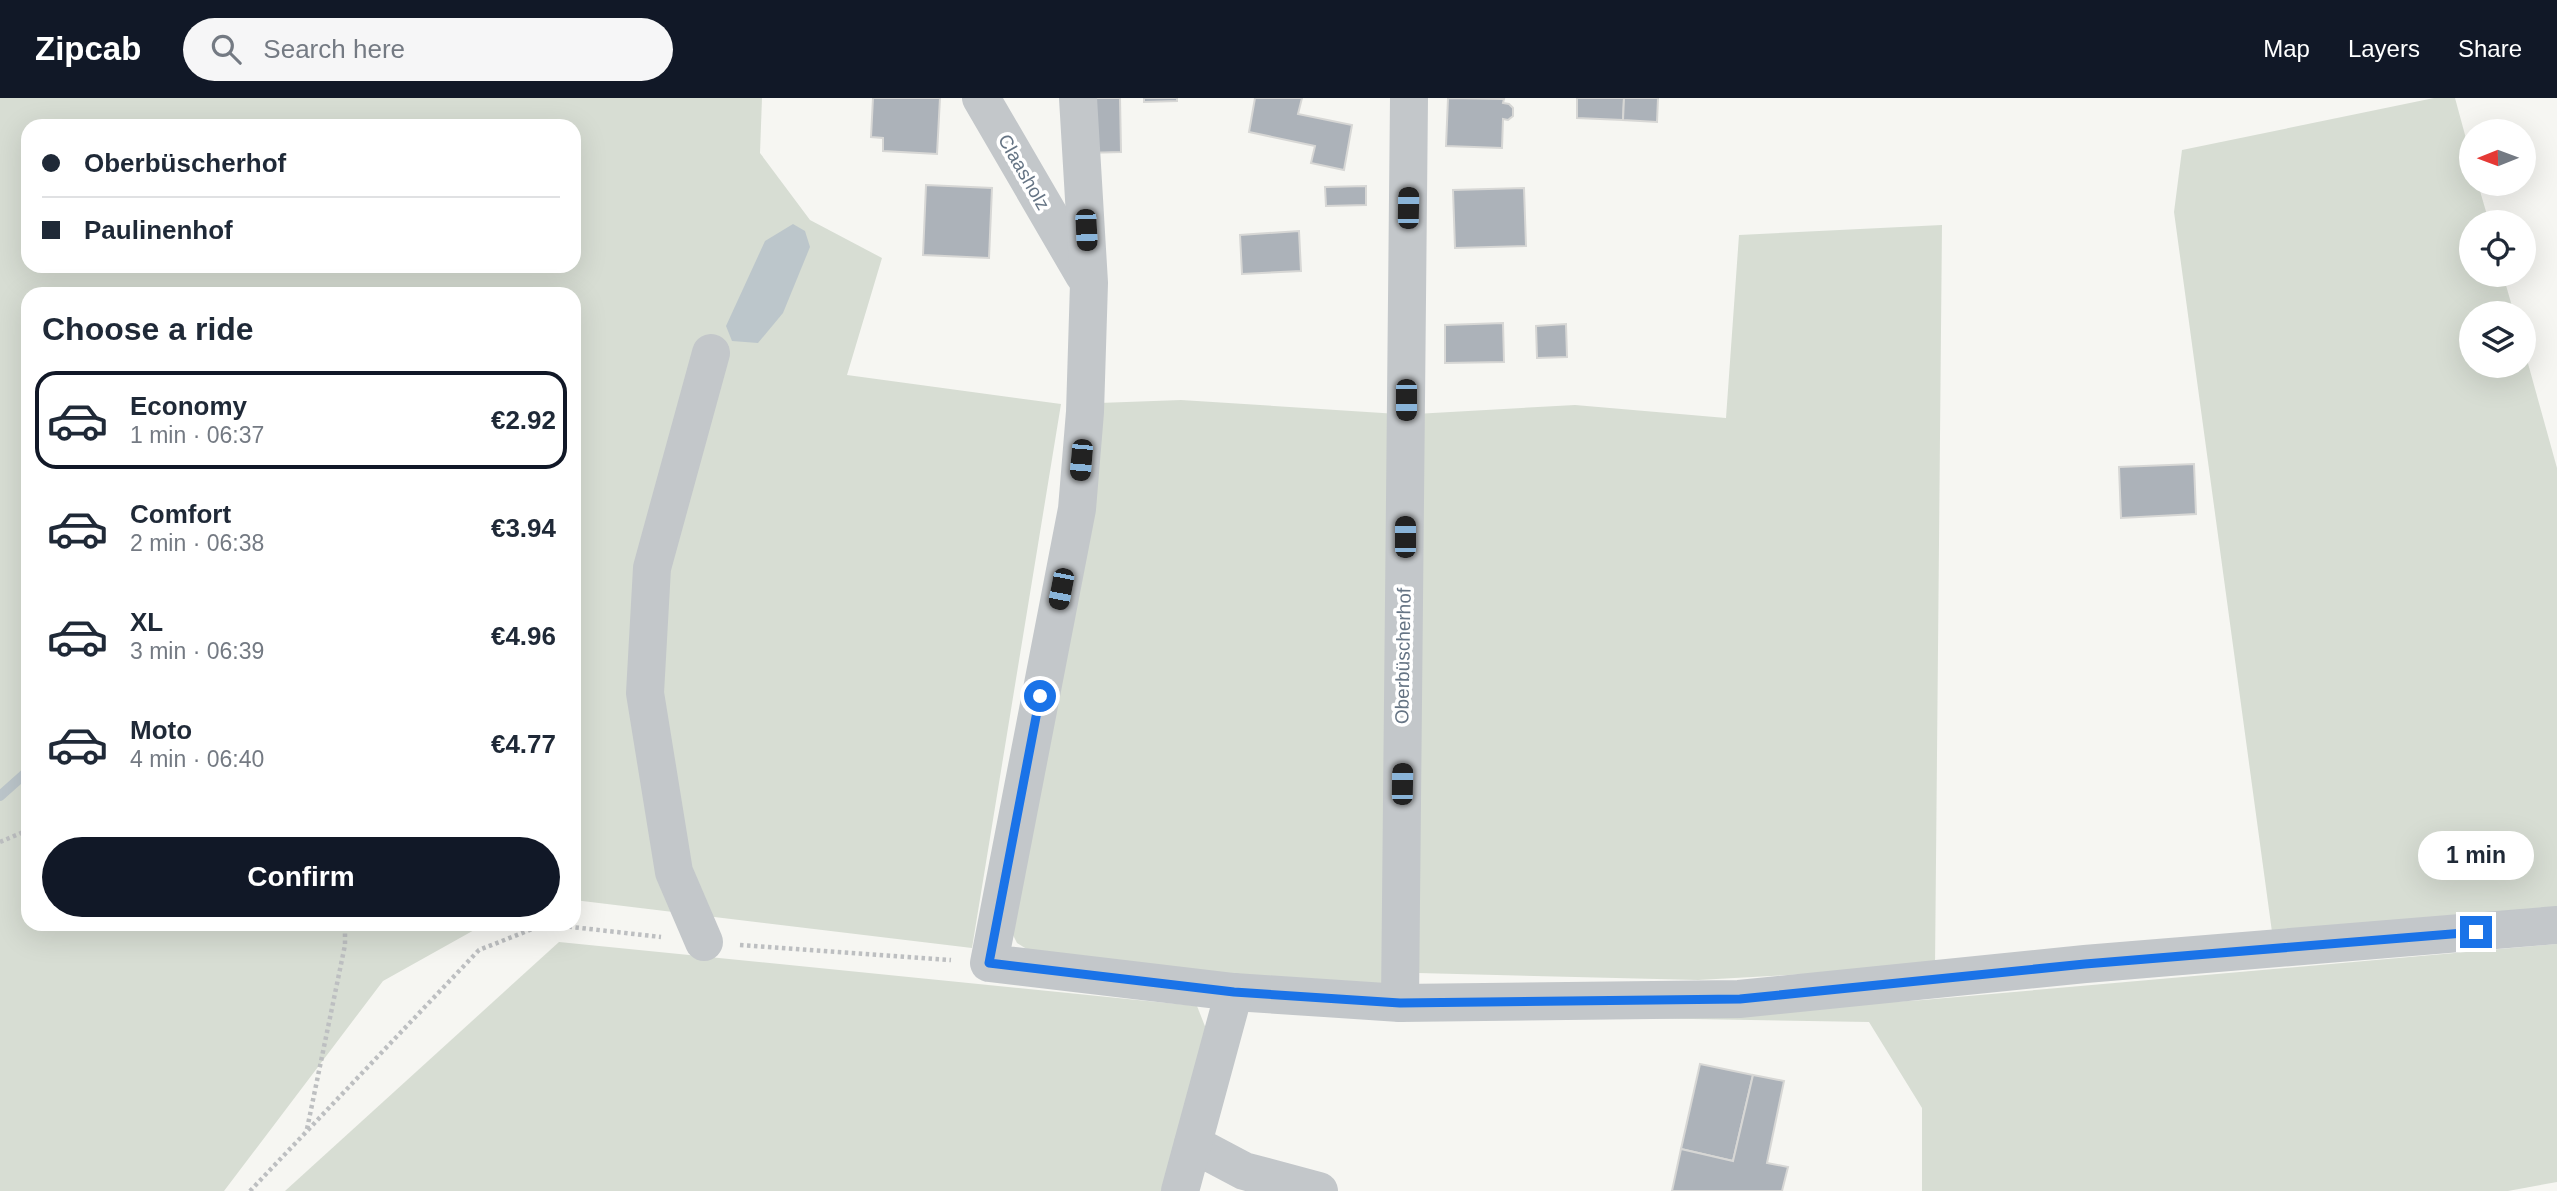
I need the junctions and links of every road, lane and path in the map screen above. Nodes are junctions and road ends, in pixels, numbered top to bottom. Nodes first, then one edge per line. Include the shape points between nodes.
1 (981, 98) edge
2 (1078, 98) edge
3 (1409, 98) edge
4 (1088, 283) junction
5 (711, 353) dead end
6 (21, 834) edge
7 (0, 842) edge
8 (2557, 925) edge
9 (581, 928) edge
10 (345, 931) edge
11 (528, 931) edge
12 (704, 942) junction
13 (989, 963) junction
14 (1234, 992) junction
15 (1400, 1003) junction
16 (306, 1132) junction
17 (1193, 1144) junction
18 (250, 1191) edge
19 (1180, 1191) edge
20 (1319, 1191) edge

1 - 4 street, Claasholz
2 - 4 street
3 - 15 street, Oberbüscherhof
4 - 13 street via 1077,509
5 - 12 street via 652,568 645,693 674,872
6 - 7 path
8 - 15 street via 2085,964 1740,999
9 - 12 path
10 - 16 path
11 - 16 path via 480,950
12 - 13 path
13 - 14 street
14 - 15 street
14 - 17 street
16 - 18 path
17 - 19 street
17 - 20 street via 1244,1171

